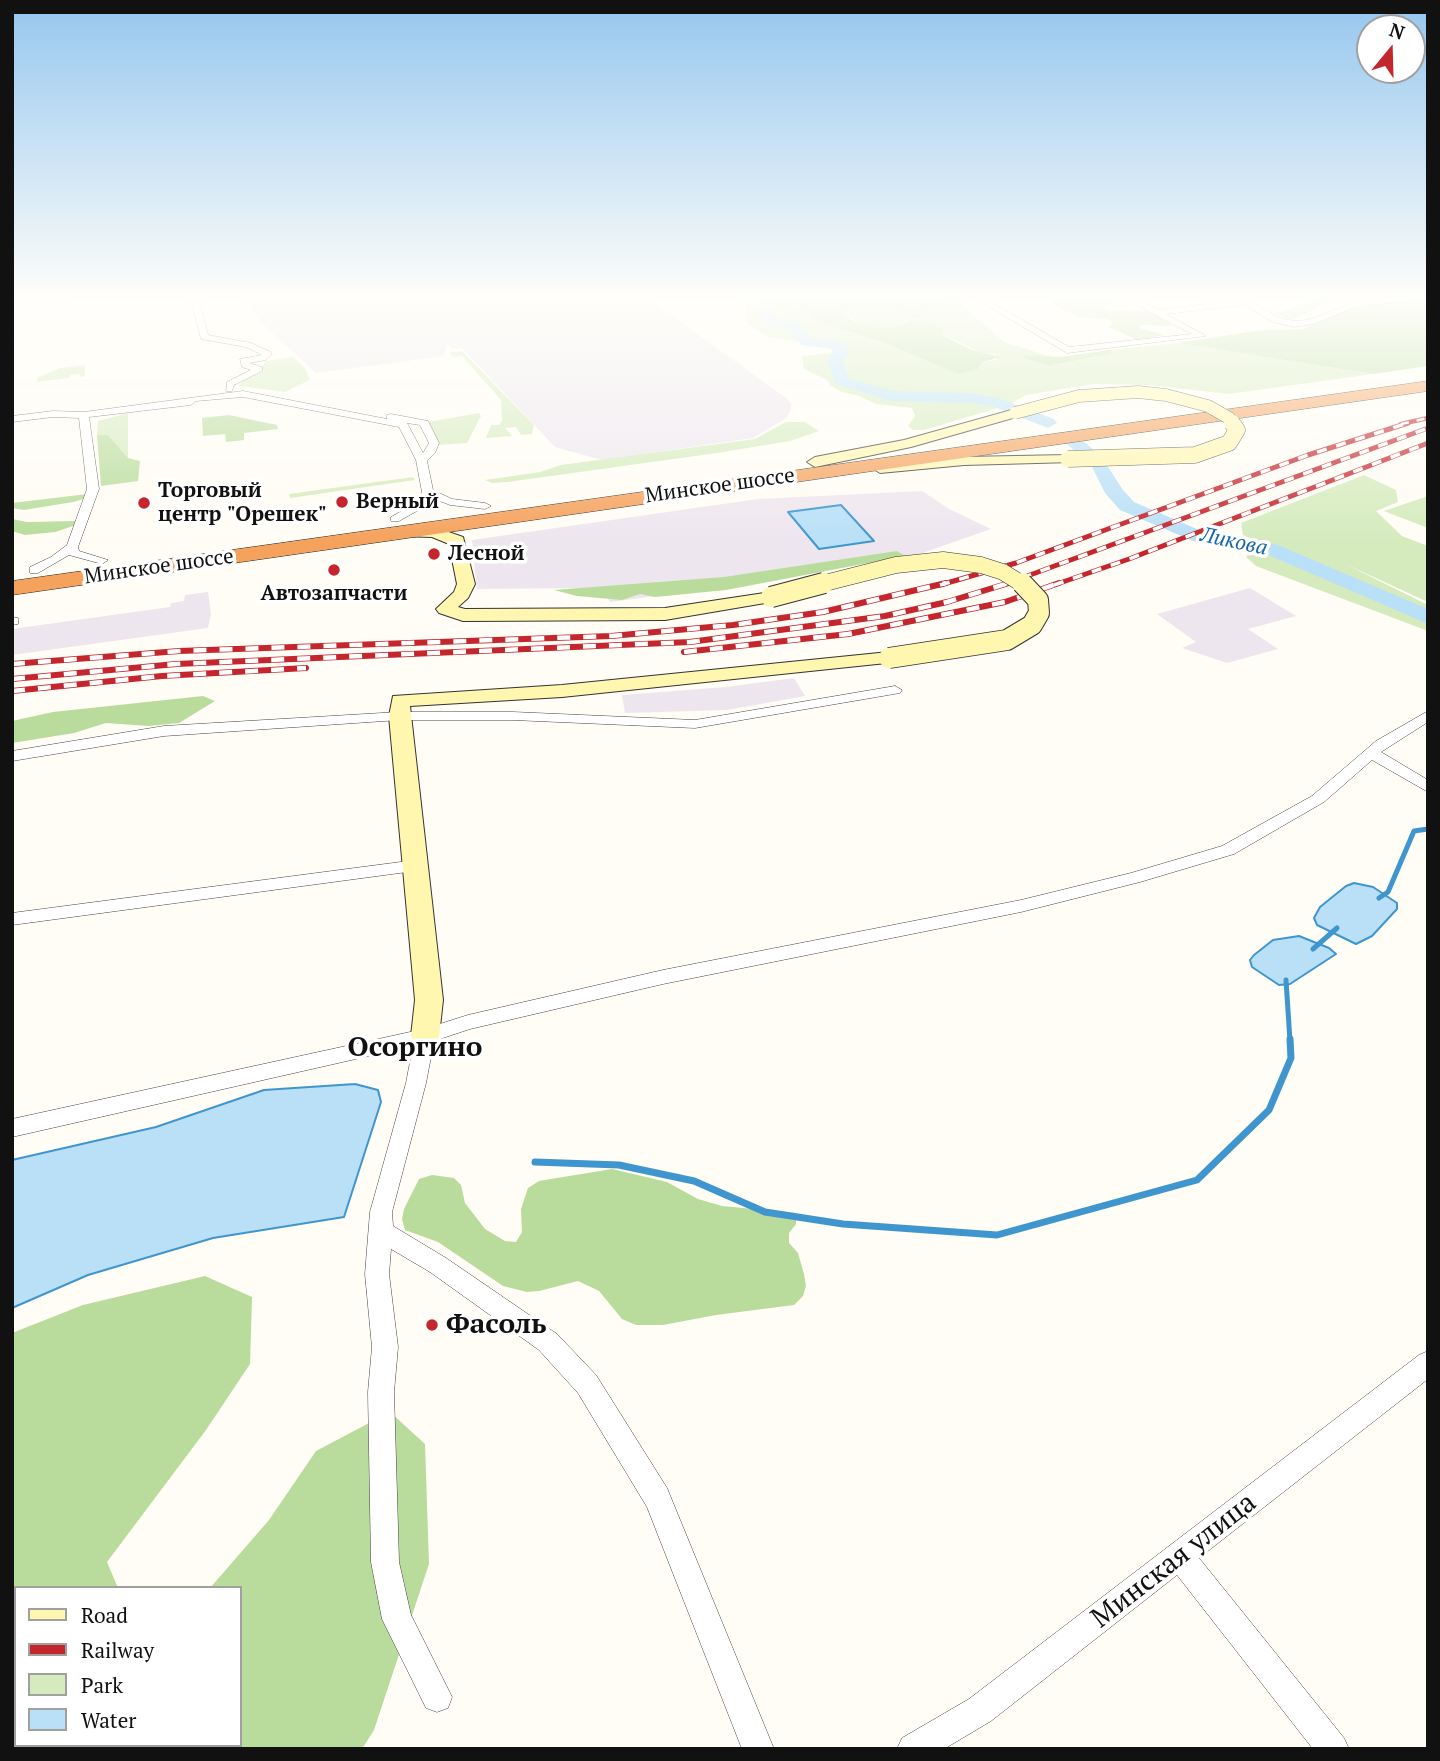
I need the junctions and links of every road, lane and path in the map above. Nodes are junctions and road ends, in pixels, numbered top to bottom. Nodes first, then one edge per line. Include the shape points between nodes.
1 (241, 378) edge
2 (1414, 378) edge
3 (1428, 386) edge
4 (229, 389) junction
5 (192, 399) junction
6 (53, 414) junction
7 (84, 415) junction
8 (12, 419) edge
9 (1079, 430) junction
10 (421, 460) junction
11 (817, 467) junction
12 (428, 492) junction
13 (490, 512) junction
14 (397, 525) junction
15 (457, 541) junction
16 (72, 547) junction
17 (102, 560) junction
18 (34, 570) junction
19 (12, 573) edge
20 (12, 588) edge
21 (895, 690) dead end
22 (400, 708) junction
23 (1428, 715) edge
24 (1372, 753) junction
25 (12, 757) edge
26 (1428, 787) edge
27 (416, 866) junction
28 (12, 919) edge
29 (425, 1036) junction
30 (12, 1128) edge
31 (381, 1231) junction
32 (1428, 1363) edge
33 (1180, 1556) junction
34 (437, 1697) dead end
35 (758, 1749) edge
36 (913, 1749) edge
37 (1333, 1749) edge

1 - 4 street
2 - 9 highway, Минское шоссе
3 - 9 highway, Минское шоссе
4 - 5 street via 198,391
4 - 10 street via 424,423 434,443
5 - 6 street
5 - 7 street
5 - 10 street via 243,394 403,425
6 - 7 street
6 - 8 street
7 - 16 street via 93,489
9 - 11 highway, Минское шоссе
10 - 12 street
11 - 11 street, bridge via 1195,455 1229,443 1237,430 1229,418 1202,404 1166,395 1079,396
11 - 13 highway, Минское шоссе
12 - 13 street
12 - 14 street
13 - 14 highway, Минское шоссе
13 - 15 street via 465,529
14 - 15 street
14 - 17 highway, Минское шоссе
14 - 20 highway, Минское шоссе
15 - 22 street, bridge via 466,584 445,609 463,615 695,611 895,565 943,560 981,565 1022,582 1038,600 1039,613 1032,625 1007,640 889,658
16 - 17 street via 74,554
16 - 18 street
17 - 18 highway, Минское шоссе
18 - 19 highway, Минское шоссе
21 - 22 street via 695,724
22 - 25 street via 164,731
22 - 27 street
23 - 24 street
24 - 26 street
24 - 29 street via 1318,799 1228,850 1021,906 663,977
27 - 28 street
27 - 29 street via 429,1000
29 - 30 street
29 - 31 street via 381,1212
31 - 34 street via 377,1275 385,1347 380,1392 385,1562 397,1619
31 - 35 street via 548,1342 587,1384 657,1498
32 - 33 street, Минская улица
33 - 36 street, Минская улица via 980,1710
33 - 37 street

